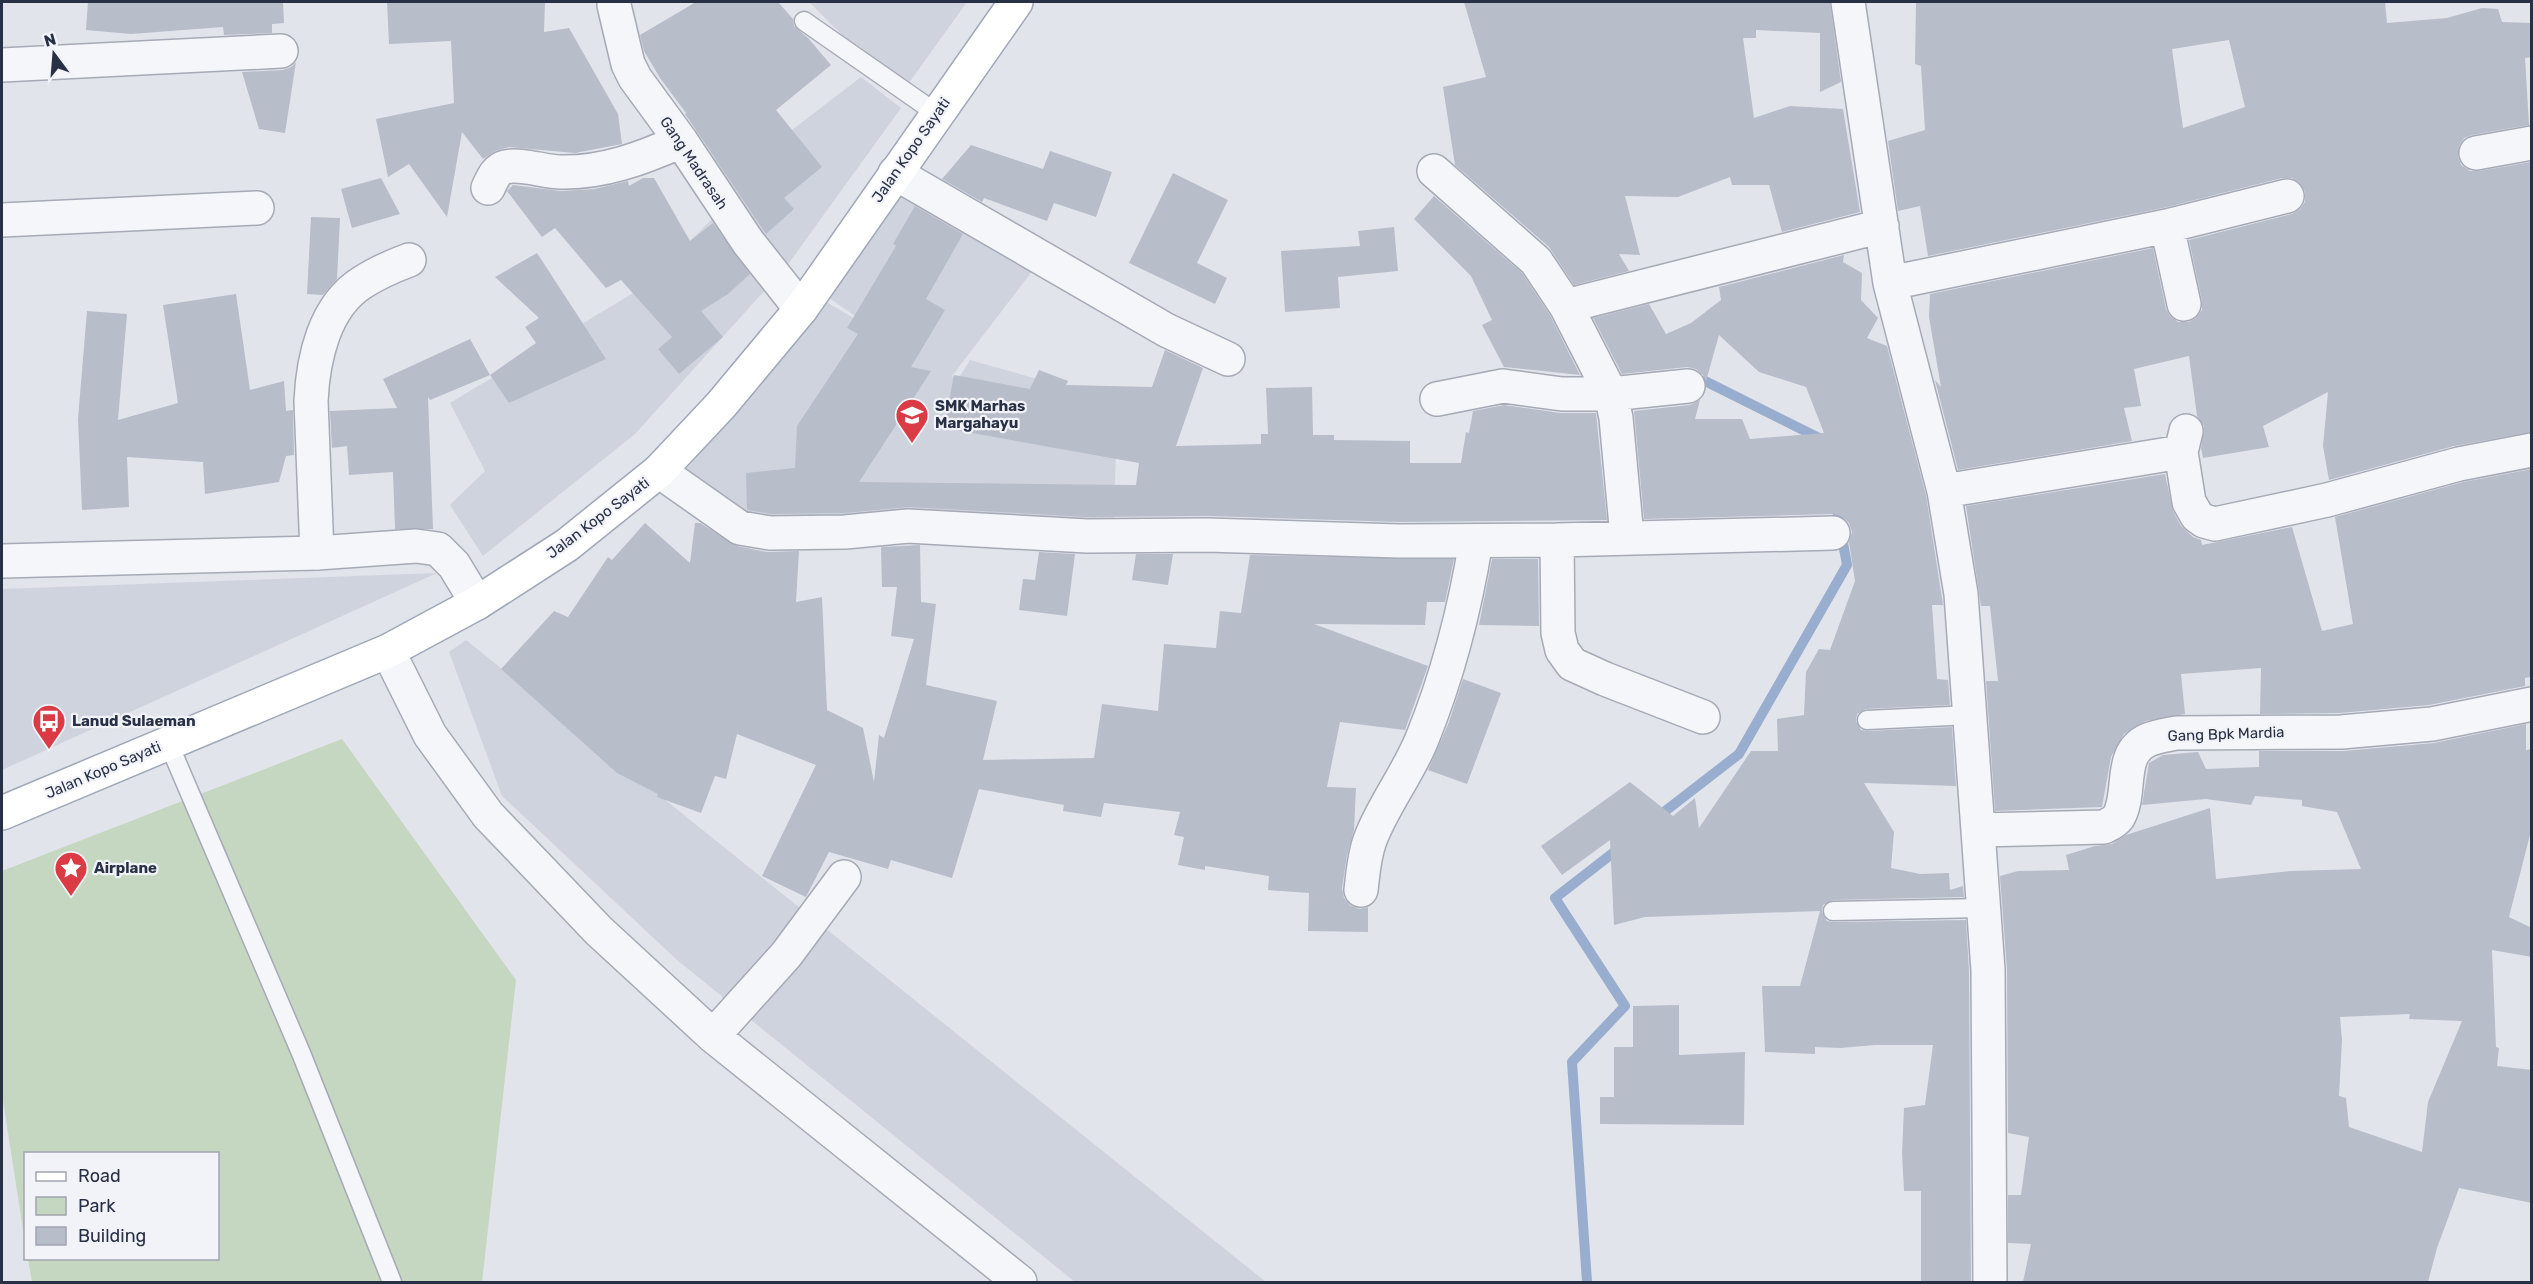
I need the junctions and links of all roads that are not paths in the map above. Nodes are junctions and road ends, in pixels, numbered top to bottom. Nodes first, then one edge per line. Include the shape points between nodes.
1 (1016, 2) edge
2 (1848, 2) edge
3 (609, 3) edge
4 (804, 21) dead end
5 (281, 51) dead end
6 (2, 65) edge
7 (936, 113) junction
8 (681, 141) junction
9 (2532, 143) edge
10 (2476, 153) dead end
11 (1434, 171) dead end
12 (895, 173) junction
13 (488, 188) dead end
14 (2288, 196) dead end
15 (256, 208) dead end
16 (2, 220) edge
17 (1882, 226) junction
18 (2167, 226) junction
19 (409, 260) dead end
20 (1890, 283) junction
21 (2184, 304) dead end
22 (1566, 306) junction
23 (801, 309) junction
24 (1228, 359) dead end
25 (1688, 386) dead end
26 (1611, 394) junction
27 (1437, 399) dead end
28 (2532, 450) edge
29 (659, 471) junction
30 (1944, 491) junction
31 (1833, 533) dead end
32 (1627, 537) junction
33 (1557, 540) junction
34 (1476, 541) junction
35 (317, 553) junction
36 (2, 561) edge
37 (477, 603) junction
38 (388, 651) junction
39 (2532, 704) edge
40 (1970, 715) junction
41 (1703, 717) dead end
42 (1867, 720) dead end
43 (168, 742) junction
44 (2, 813) edge
45 (1978, 830) junction
46 (844, 877) dead end
47 (1361, 890) dead end
48 (1984, 908) junction
49 (1833, 911) dead end
50 (714, 1036) junction
51 (392, 1282) edge
52 (1020, 1282) edge
53 (1990, 1282) edge

1 - 7 main road, Jalan Kopo Sayati
2 - 17 street
3 - 8 street, Gang Madrasah via 628,64
4 - 7 lane
5 - 6 street
7 - 12 main road, Jalan Kopo Sayati
8 - 13 street via 644,158 588,171 508,166 498,172
8 - 23 street, Gang Madrasah via 748,242
9 - 10 street
11 - 22 street via 1536,261
12 - 23 main road, Jalan Kopo Sayati
12 - 24 street via 1166,330
14 - 18 street
15 - 16 street
17 - 20 street
17 - 22 street
18 - 20 street
18 - 21 street
19 - 35 street via 362,282 347,294 334,311 319,347 311,401
20 - 30 street
22 - 26 street
23 - 29 main road, Jalan Kopo Sayati via 721,405
25 - 26 street
26 - 27 street via 1562,394 1503,386
26 - 32 street
28 - 30 street via 2215,524 2204,521 2192,510 2183,442
29 - 34 street via 740,528 770,533 908,526 1087,536
29 - 37 main road, Jalan Kopo Sayati via 567,544
30 - 40 street via 1961,594
31 - 32 street
32 - 33 street
33 - 34 street
33 - 41 street via 1558,633 1562,650 1572,664
34 - 47 street via 1464,606 1441,690 1421,741 1368,843
35 - 36 street
35 - 37 street via 416,546 438,549 454,565
37 - 38 main road, Jalan Kopo Sayati
38 - 43 main road, Jalan Kopo Sayati
38 - 50 street via 430,735 488,815 599,931
39 - 45 street, Gang Bpk Mardia via 2432,724 2341,732 2176,733 2142,744 2130,760 2119,815 2104,827
40 - 42 lane
40 - 45 street
43 - 44 main road, Jalan Kopo Sayati
43 - 51 lane via 301,1053
45 - 48 street
46 - 50 street via 786,955
48 - 49 lane
48 - 53 street via 1988,970
50 - 52 street

